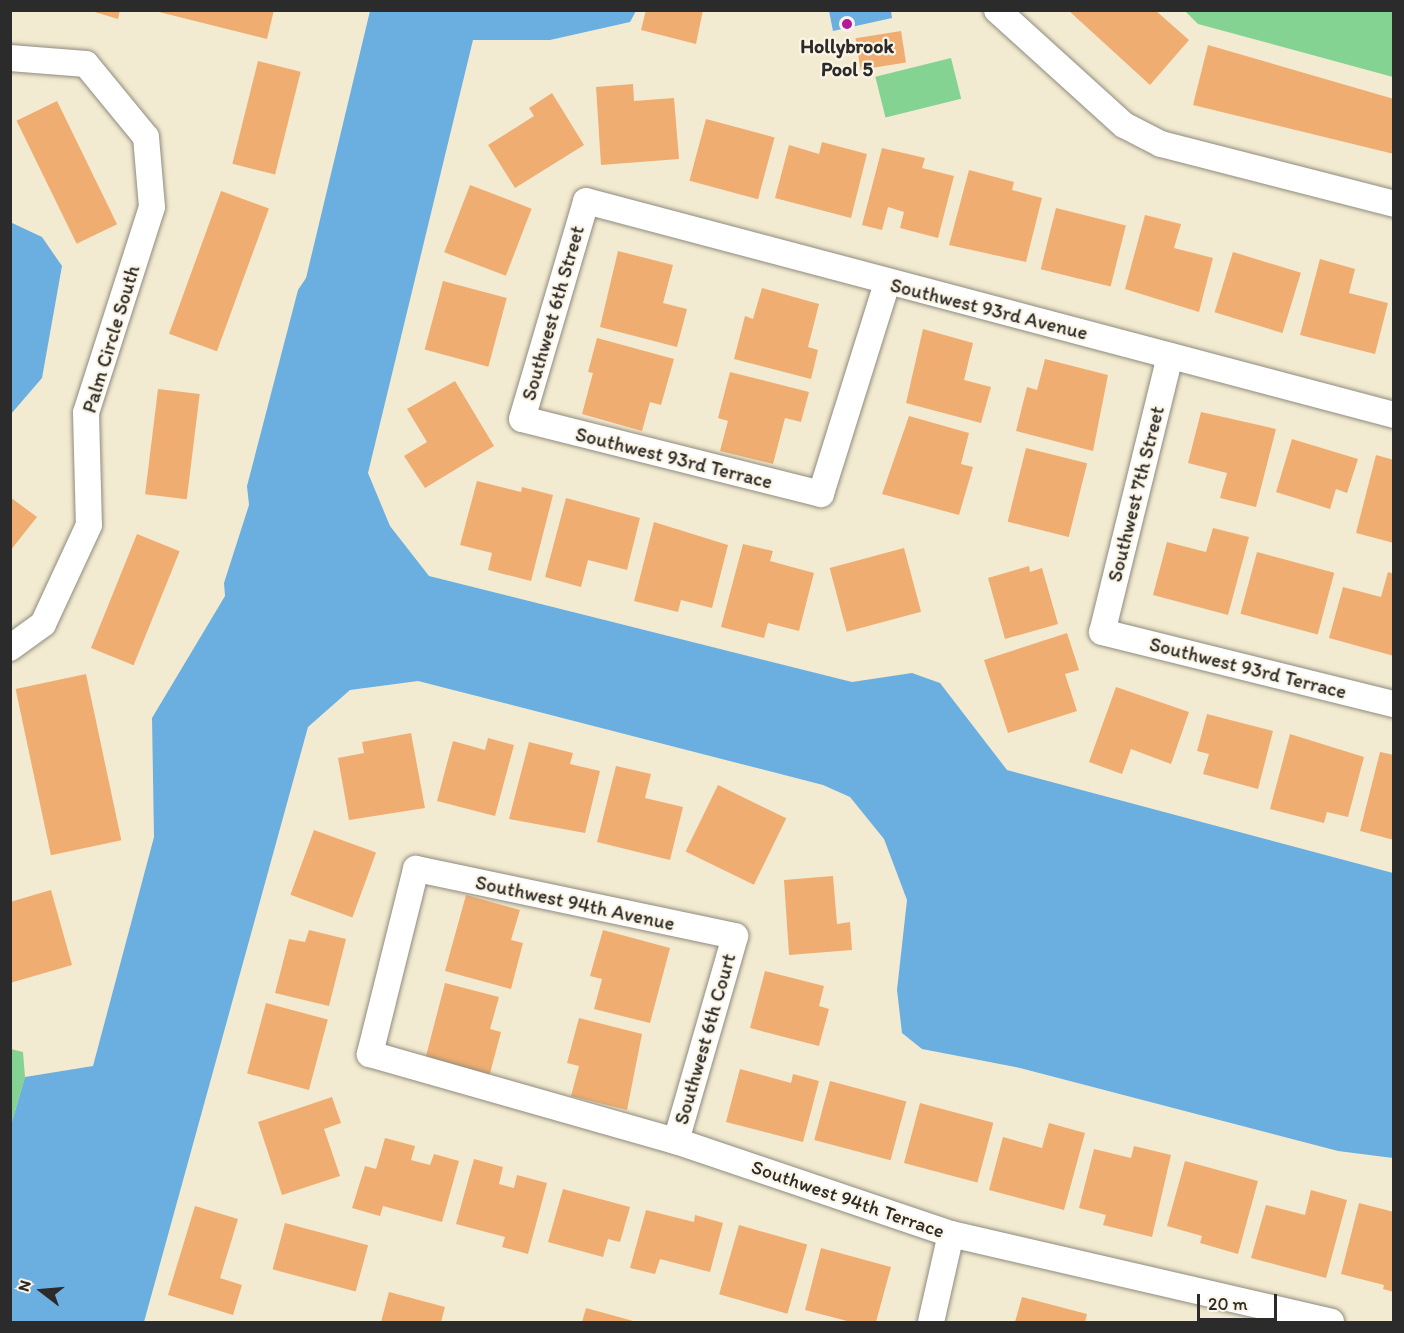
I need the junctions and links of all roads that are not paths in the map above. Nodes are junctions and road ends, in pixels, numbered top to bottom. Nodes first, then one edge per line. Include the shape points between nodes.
1 (997, 10) edge
2 (10, 58) edge
3 (586, 201) joint
4 (1394, 204) edge
5 (887, 283) junction
6 (1170, 356) junction
7 (1394, 415) edge
8 (528, 421) joint
9 (1102, 632) joint
10 (10, 648) edge
11 (1394, 704) edge
12 (735, 936) joint
13 (370, 1054) joint
14 (676, 1141) junction
15 (951, 1234) junction
16 (930, 1323) edge
17 (1331, 1323) edge

1 - 4 street via 1124,125 1161,144
2 - 10 street, Palm Circle South via 86,64 146,137 152,207 86,413 89,525 43,624
3 - 5 street, Southwest 93rd Avenue
3 - 8 street, Southwest 6th Street via 522,419
5 - 6 street, Southwest 93rd Avenue
5 - 8 street, Southwest 93rd Terrace via 820,494
6 - 7 street, Southwest 93rd Avenue
6 - 9 street, Southwest 7th Street
9 - 11 street, Southwest 93rd Terrace
12 - 13 street, Southwest 94th Avenue via 416,869
12 - 14 street, Southwest 6th Court
13 - 14 street, Southwest 94th Terrace
14 - 15 street, Southwest 94th Terrace
15 - 16 street
15 - 17 street, Southwest 94th Terrace

